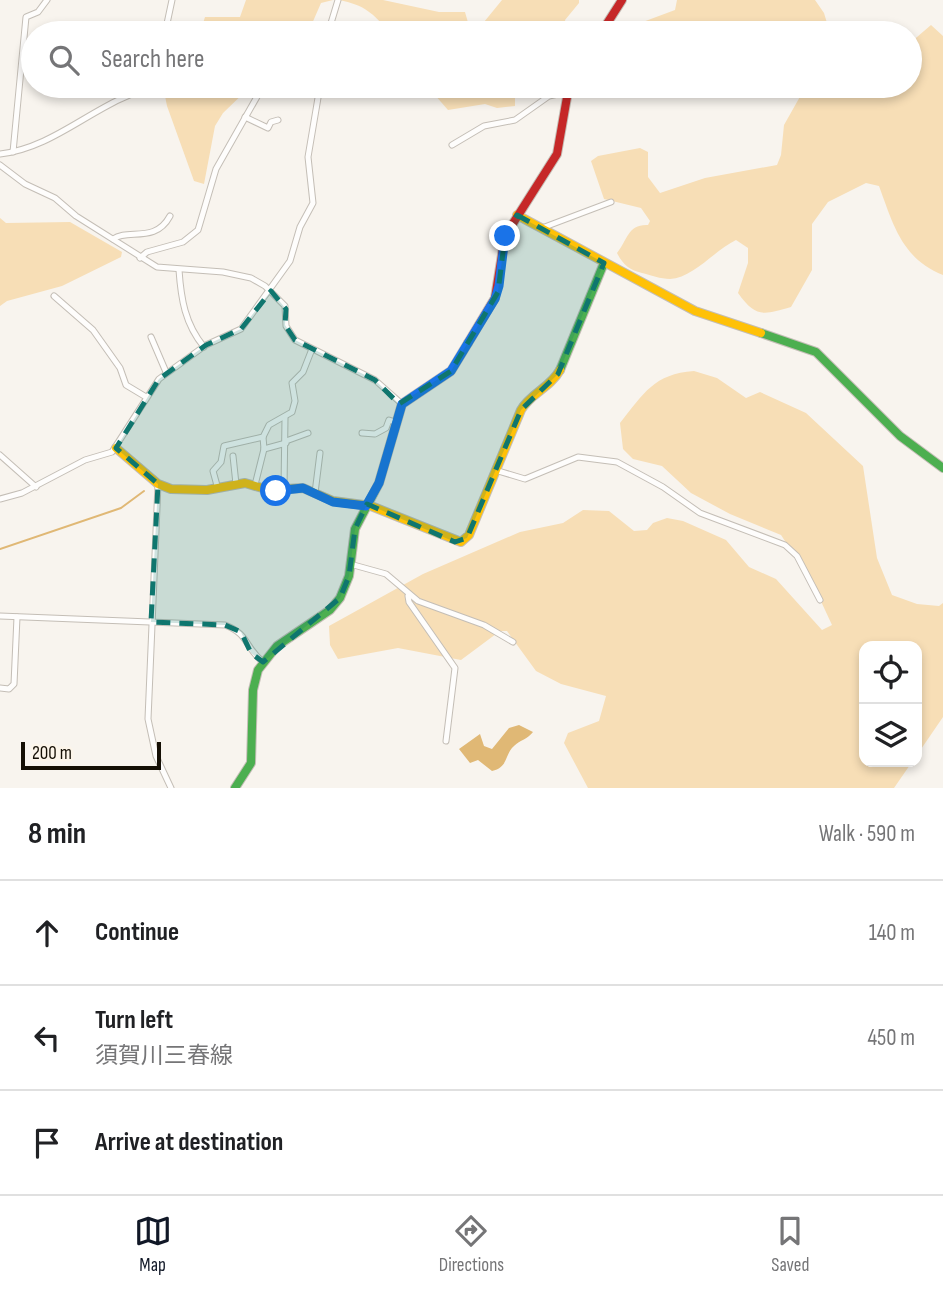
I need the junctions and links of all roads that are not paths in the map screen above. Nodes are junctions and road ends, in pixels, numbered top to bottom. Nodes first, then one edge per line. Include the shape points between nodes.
1 (47, 0) edge
2 (172, 0) edge
3 (338, 0) edge
4 (622, 0) edge
5 (26, 21) edge
6 (168, 21) edge
7 (332, 21) edge
8 (609, 21) edge
9 (21, 69) edge
10 (122, 98) edge
11 (256, 98) edge
12 (318, 98) edge
13 (546, 98) edge
14 (566, 98) edge
15 (245, 117) junction
16 (278, 120) dead end
17 (452, 145) dead end
18 (13, 152) junction
19 (0, 154) edge
20 (0, 165) edge
21 (611, 202) dead end
22 (517, 215) junction
23 (170, 216) dead end
24 (542, 228) junction
25 (113, 239) junction
26 (140, 258) junction
27 (604, 262) junction
28 (179, 270) junction
29 (271, 291) junction
30 (54, 296) dead end
31 (151, 337) dead end
32 (204, 346) junction
33 (312, 349) junction
34 (166, 372) junction
35 (146, 397) junction
36 (402, 404) junction
37 (285, 418) junction
38 (395, 422) junction
39 (308, 432) dead end
40 (362, 433) dead end
41 (263, 437) junction
42 (286, 442) junction
43 (116, 449) junction
44 (264, 449) junction
45 (320, 453) dead end
46 (0, 455) edge
47 (233, 457) dead end
48 (943, 468) edge
49 (495, 470) junction
50 (158, 484) junction
51 (236, 484) junction
52 (255, 485) junction
53 (36, 487) junction
54 (218, 489) junction
55 (284, 489) junction
56 (315, 493) junction
57 (0, 499) edge
58 (366, 506) junction
59 (350, 564) junction
60 (408, 596) junction
61 (820, 600) dead end
62 (0, 616) edge
63 (17, 617) junction
64 (151, 622) junction
65 (513, 642) dead end
66 (263, 662) junction
67 (0, 688) edge
68 (446, 741) dead end
69 (171, 788) edge
70 (235, 788) edge

1 - 5 street
2 - 6 street
3 - 7 street
4 - 8 street
9 - 18 street
10 - 18 street via 47,141
11 - 15 street
12 - 29 street via 308,157 313,203 290,261
13 - 17 street via 515,120 484,125
14 - 22 street via 556,154
15 - 16 street via 268,128
15 - 26 street via 216,169 198,230 183,242 147,251
18 - 19 street
20 - 25 street
21 - 24 street
22 - 24 street
22 - 36 street via 505,236 498,292 482,320 449,373
23 - 25 street via 158,229
24 - 27 street
25 - 26 street
26 - 28 street via 161,269
27 - 48 street via 695,311 816,352 900,436
27 - 49 street via 558,374 525,402
28 - 29 street via 241,276
28 - 32 street via 186,317
29 - 32 street via 242,329
29 - 33 street via 286,309 288,332
30 - 35 street via 93,330 126,385
31 - 34 street
32 - 34 street
33 - 36 street via 375,380
33 - 37 street via 303,372 292,383 294,407
34 - 35 street
35 - 43 street
36 - 38 street
37 - 41 street via 269,425
37 - 42 street
38 - 40 street via 389,420 386,428 375,434
38 - 58 street via 379,483
39 - 42 street
41 - 44 street
41 - 54 street via 224,446 221,462 213,471
42 - 44 street
42 - 55 street
43 - 50 street
43 - 53 street
44 - 52 street
45 - 56 street
46 - 53 street
47 - 51 street
49 - 58 street via 469,535 461,542
49 - 61 street via 525,479 578,457 617,462 700,513 785,544 797,556
50 - 54 street via 171,489
50 - 64 street
51 - 52 street
51 - 54 street
52 - 55 street
53 - 57 street
55 - 56 street
56 - 58 street via 333,502
58 - 59 street via 351,541
59 - 60 street via 386,574
59 - 66 street via 344,590 330,610 284,640
60 - 65 street via 485,625
60 - 68 street via 455,667
62 - 63 street
63 - 64 street
63 - 67 street via 14,684
64 - 66 street via 233,628
64 - 69 street via 148,725
66 - 70 street via 253,690 251,763

